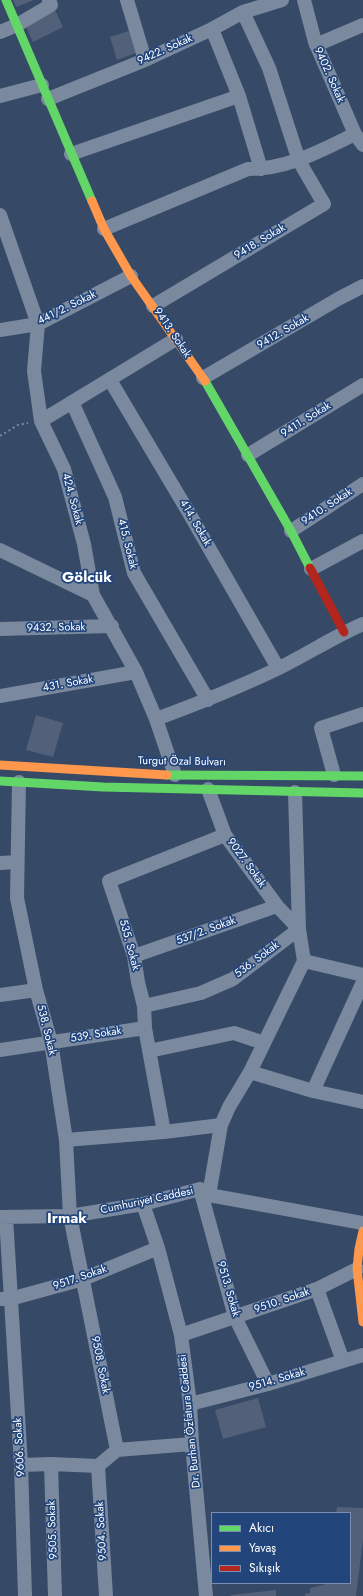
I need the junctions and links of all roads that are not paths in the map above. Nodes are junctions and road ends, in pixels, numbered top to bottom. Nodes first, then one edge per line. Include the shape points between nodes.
1 (6, 0) edge
2 (127, 0) edge
3 (282, 0) edge
4 (304, 0) edge
5 (50, 3) edge
6 (243, 12) junction
7 (17, 25) junction
8 (363, 25) edge
9 (212, 29) junction
10 (0, 32) edge
11 (316, 45) junction
12 (145, 60) junction
13 (42, 85) junction
14 (0, 96) edge
15 (239, 96) junction
16 (48, 99) junction
17 (359, 140) edge
18 (71, 154) junction
19 (299, 161) junction
20 (261, 169) junction
21 (0, 215) edge
22 (104, 229) junction
23 (4, 239) edge
24 (132, 276) junction
25 (363, 286) edge
26 (154, 306) junction
27 (38, 324) junction
28 (0, 330) edge
29 (176, 339) junction
30 (203, 378) junction
31 (110, 380) junction
32 (363, 385) edge
33 (72, 402) junction
34 (42, 421) junction
35 (248, 455) junction
36 (363, 484) edge
37 (291, 531) junction
38 (363, 541) edge
39 (0, 550) edge
40 (311, 569) junction
41 (93, 595) junction
42 (363, 624) edge
43 (112, 626) junction
44 (0, 629) edge
45 (344, 632) junction
46 (278, 668) junction
47 (136, 672) junction
48 (0, 696) edge
49 (208, 700) junction
50 (363, 714) edge
51 (156, 719) junction
52 (0, 765) edge
53 (175, 775) junction
54 (334, 775) junction
55 (363, 776) edge
56 (0, 781) edge
57 (19, 782) junction
58 (208, 789) junction
59 (295, 792) junction
60 (363, 794) edge
61 (225, 835) junction
62 (17, 862) junction
63 (0, 863) edge
64 (277, 906) junction
65 (299, 929) junction
66 (134, 956) junction
67 (304, 961) junction
68 (363, 975) edge
69 (363, 982) edge
70 (36, 990) junction
71 (0, 995) edge
72 (144, 1006) junction
73 (145, 1028) junction
74 (51, 1042) junction
75 (264, 1043) junction
76 (0, 1050) edge
77 (149, 1051) junction
78 (250, 1072) junction
79 (313, 1091) junction
80 (363, 1102) edge
81 (221, 1124) junction
82 (164, 1132) junction
83 (66, 1140) junction
84 (204, 1192) junction
85 (143, 1204) junction
86 (70, 1216) junction
87 (3, 1217) edge
88 (363, 1223) edge
89 (363, 1231) edge
90 (158, 1248) junction
91 (357, 1269) junction
92 (83, 1279) junction
93 (317, 1289) junction
94 (5, 1299) edge
95 (235, 1317) junction
96 (363, 1322) edge
97 (181, 1335) junction
98 (363, 1355) edge
99 (343, 1361) junction
100 (268, 1384) junction
101 (190, 1404) junction
102 (192, 1444) junction
103 (117, 1450) junction
104 (51, 1464) junction
105 (21, 1465) junction
106 (98, 1466) junction
107 (25, 1596) edge
108 (55, 1596) edge
109 (106, 1596) edge
110 (206, 1596) edge

1 - 7 street, 9413. Sokak
2 - 12 street
3 - 6 street, 9422. Sokak
4 - 11 street, 9402. Sokak
5 - 7 street
6 - 9 street, 9422. Sokak
6 - 19 street via 269,68
7 - 10 street
7 - 13 street, 9413. Sokak
8 - 11 street
9 - 12 street, 9422. Sokak
9 - 15 street
11 - 17 street, 9402. Sokak
12 - 16 street, 9422. Sokak
13 - 14 street
13 - 16 street, 9413. Sokak
15 - 18 street
15 - 20 street
16 - 18 street, 9413. Sokak
17 - 19 street
18 - 22 street, 9413. Sokak
19 - 20 street
19 - 26 street, 9418. Sokak via 324,204
20 - 22 street via 248,169
21 - 23 street, 424. Sokak
22 - 24 street, 9413. Sokak
23 - 27 street, 424. Sokak
24 - 26 street, 9413. Sokak
24 - 27 street, 441/2. Sokak
25 - 30 street, 9412. Sokak
26 - 29 street, 9413. Sokak
27 - 28 street, 441/2. Sokak
27 - 34 street, 424. Sokak via 34,371
29 - 30 street, 9413. Sokak
29 - 31 street
30 - 35 street, 9413. Sokak
31 - 33 street
31 - 46 street, 414. Sokak
32 - 35 street, 9411. Sokak
33 - 34 street
33 - 49 street, 415. Sokak via 115,497 134,573
34 - 41 street, 424. Sokak via 64,469 84,544
35 - 37 street, 9413. Sokak
36 - 37 street, 9410. Sokak
37 - 40 street, 9413. Sokak
38 - 40 street
39 - 41 street
40 - 45 street, 9413. Sokak
41 - 43 street, 424. Sokak
42 - 45 street
43 - 44 street, 9432. Sokak
43 - 47 street, 424. Sokak
45 - 46 street
46 - 49 street
47 - 48 street, 431. Sokak
47 - 51 street, 424. Sokak
49 - 51 street
50 - 54 street via 321,728
51 - 53 street, 424. Sokak
52 - 53 street, Turgut Özal Bulvarı
53 - 54 street, Turgut Özal Bulvarı
54 - 55 street, Turgut Özal Bulvarı
56 - 57 street
57 - 58 street
57 - 62 street, 538. Sokak
58 - 59 street
58 - 61 street, 9027. Sokak
59 - 60 street
59 - 65 street
61 - 64 street, 9027. Sokak
61 - 66 street, 535. Sokak via 109,881
62 - 63 street
62 - 70 street, 538. Sokak via 18,898
64 - 65 street, 9027. Sokak
64 - 66 street, 537/2. Sokak
65 - 67 street
65 - 72 street, 536. Sokak via 233,979 201,992
66 - 72 street, 535. Sokak
67 - 68 street
67 - 75 street
69 - 79 street
70 - 71 street
70 - 74 street, 538. Sokak
72 - 73 street, 535. Sokak
73 - 74 street, 539. Sokak
73 - 77 street, 535. Sokak
74 - 76 street, 539. Sokak
74 - 83 street, 538. Sokak
75 - 77 street via 234,1033
75 - 78 street
77 - 82 street, 535. Sokak
78 - 79 street
78 - 81 street
79 - 80 street
81 - 82 street
81 - 84 street
82 - 83 street
83 - 86 street, 538. Sokak
84 - 85 street, Cumhuriyet Caddesi
84 - 88 street, Cumhuriyet Caddesi
84 - 95 street, 9513. Sokak
85 - 86 street, Cumhuriyet Caddesi
85 - 90 street, Dr. Burhan Özfatura Caddesi
86 - 87 street, Cumhuriyet Caddesi
86 - 92 street, 538. Sokak
87 - 94 street, 9606. Sokak
89 - 91 street
90 - 92 street, 9517. Sokak
90 - 97 street, Dr. Burhan Özfatura Caddesi
91 - 93 street, 9510. Sokak
91 - 96 street
92 - 94 street, 9517. Sokak
92 - 103 street, 9508. Sokak
93 - 95 street, 9510. Sokak
93 - 99 street
94 - 105 street, 9606. Sokak
95 - 97 street, 9510. Sokak
95 - 100 street, 9513. Sokak
97 - 101 street, Dr. Burhan Özfatura Caddesi
98 - 99 street, 9514. Sokak
99 - 100 street, 9514. Sokak
100 - 101 street, 9514. Sokak
101 - 102 street, Dr. Burhan Özfatura Caddesi
102 - 103 street
102 - 110 street, Dr. Burhan Özfatura Caddesi
103 - 106 street
104 - 105 street
104 - 106 street
104 - 108 street, 9505. Sokak
105 - 107 street, 9606. Sokak
106 - 109 street, 9504. Sokak

